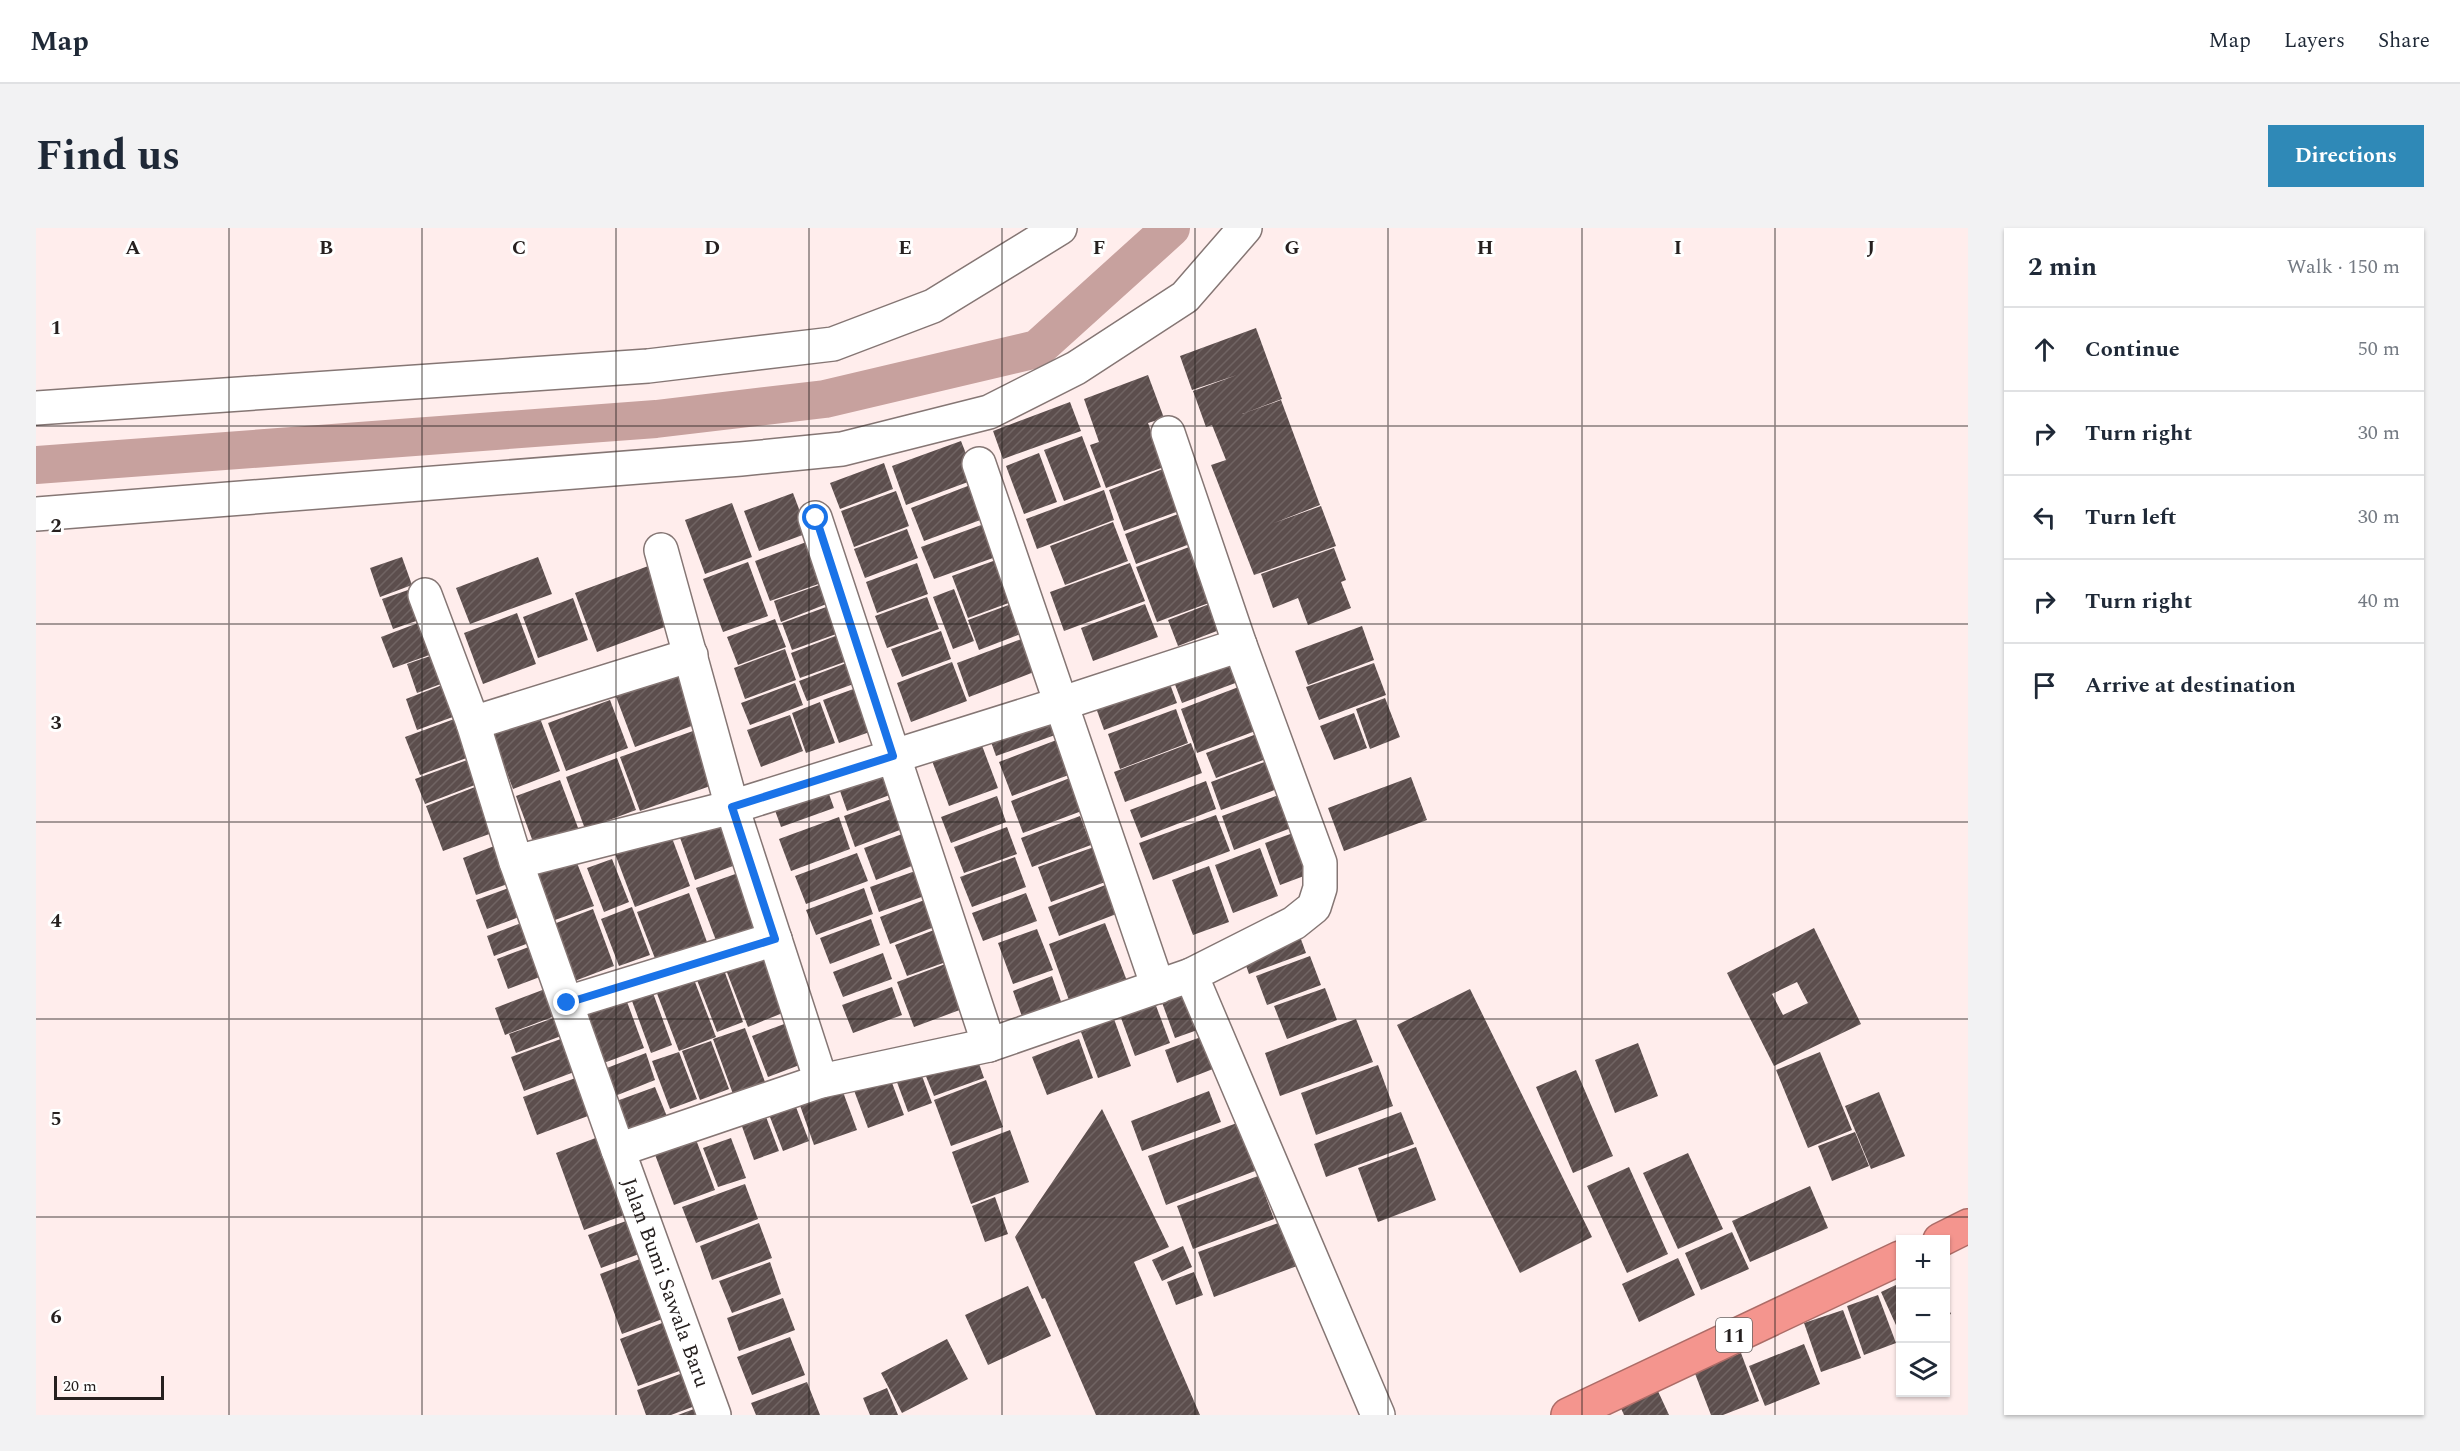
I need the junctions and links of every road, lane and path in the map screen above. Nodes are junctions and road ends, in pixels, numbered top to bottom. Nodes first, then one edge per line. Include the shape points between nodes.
1 (1060, 228) edge
2 (1245, 228) edge
3 (36, 408) edge
4 (1168, 433) dead end
5 (979, 464) dead end
6 (36, 514) edge
7 (816, 518) dead end
8 (661, 550) dead end
9 (425, 595) dead end
10 (1240, 645) junction
11 (691, 655) junction
12 (1060, 704) junction
13 (473, 723) junction
14 (893, 756) junction
15 (732, 807) junction
16 (516, 861) junction
17 (775, 939) junction
18 (1191, 975) junction
19 (1158, 987) junction
20 (567, 1003) junction
21 (989, 1045) junction
22 (820, 1081) junction
23 (618, 1150) junction
24 (1968, 1226) edge
25 (1949, 1235) edge
26 (1896, 1260) edge
27 (714, 1415) edge
28 (1378, 1415) edge
29 (1568, 1415) edge

1 - 3 street via 933,306 833,344 648,366
2 - 6 street via 1185,297 1076,368 989,412 843,449
4 - 10 street
5 - 12 street
7 - 14 street
8 - 11 street
9 - 13 street, Jalan Bumi Sawala Baru
10 - 12 street
10 - 18 street via 1320,862 1320,888 1314,907 1294,923
11 - 13 street
11 - 15 street
12 - 14 street
12 - 19 street
13 - 16 street, Jalan Bumi Sawala Baru
14 - 15 street
14 - 21 street
15 - 16 street
15 - 17 street
16 - 20 street, Jalan Bumi Sawala Baru
17 - 20 street
17 - 22 street
18 - 19 street
18 - 28 street
19 - 21 street
20 - 23 street, Jalan Bumi Sawala Baru
21 - 22 street
22 - 23 street
23 - 27 street, Jalan Bumi Sawala Baru
24 - 25 highway
26 - 29 highway, 11

